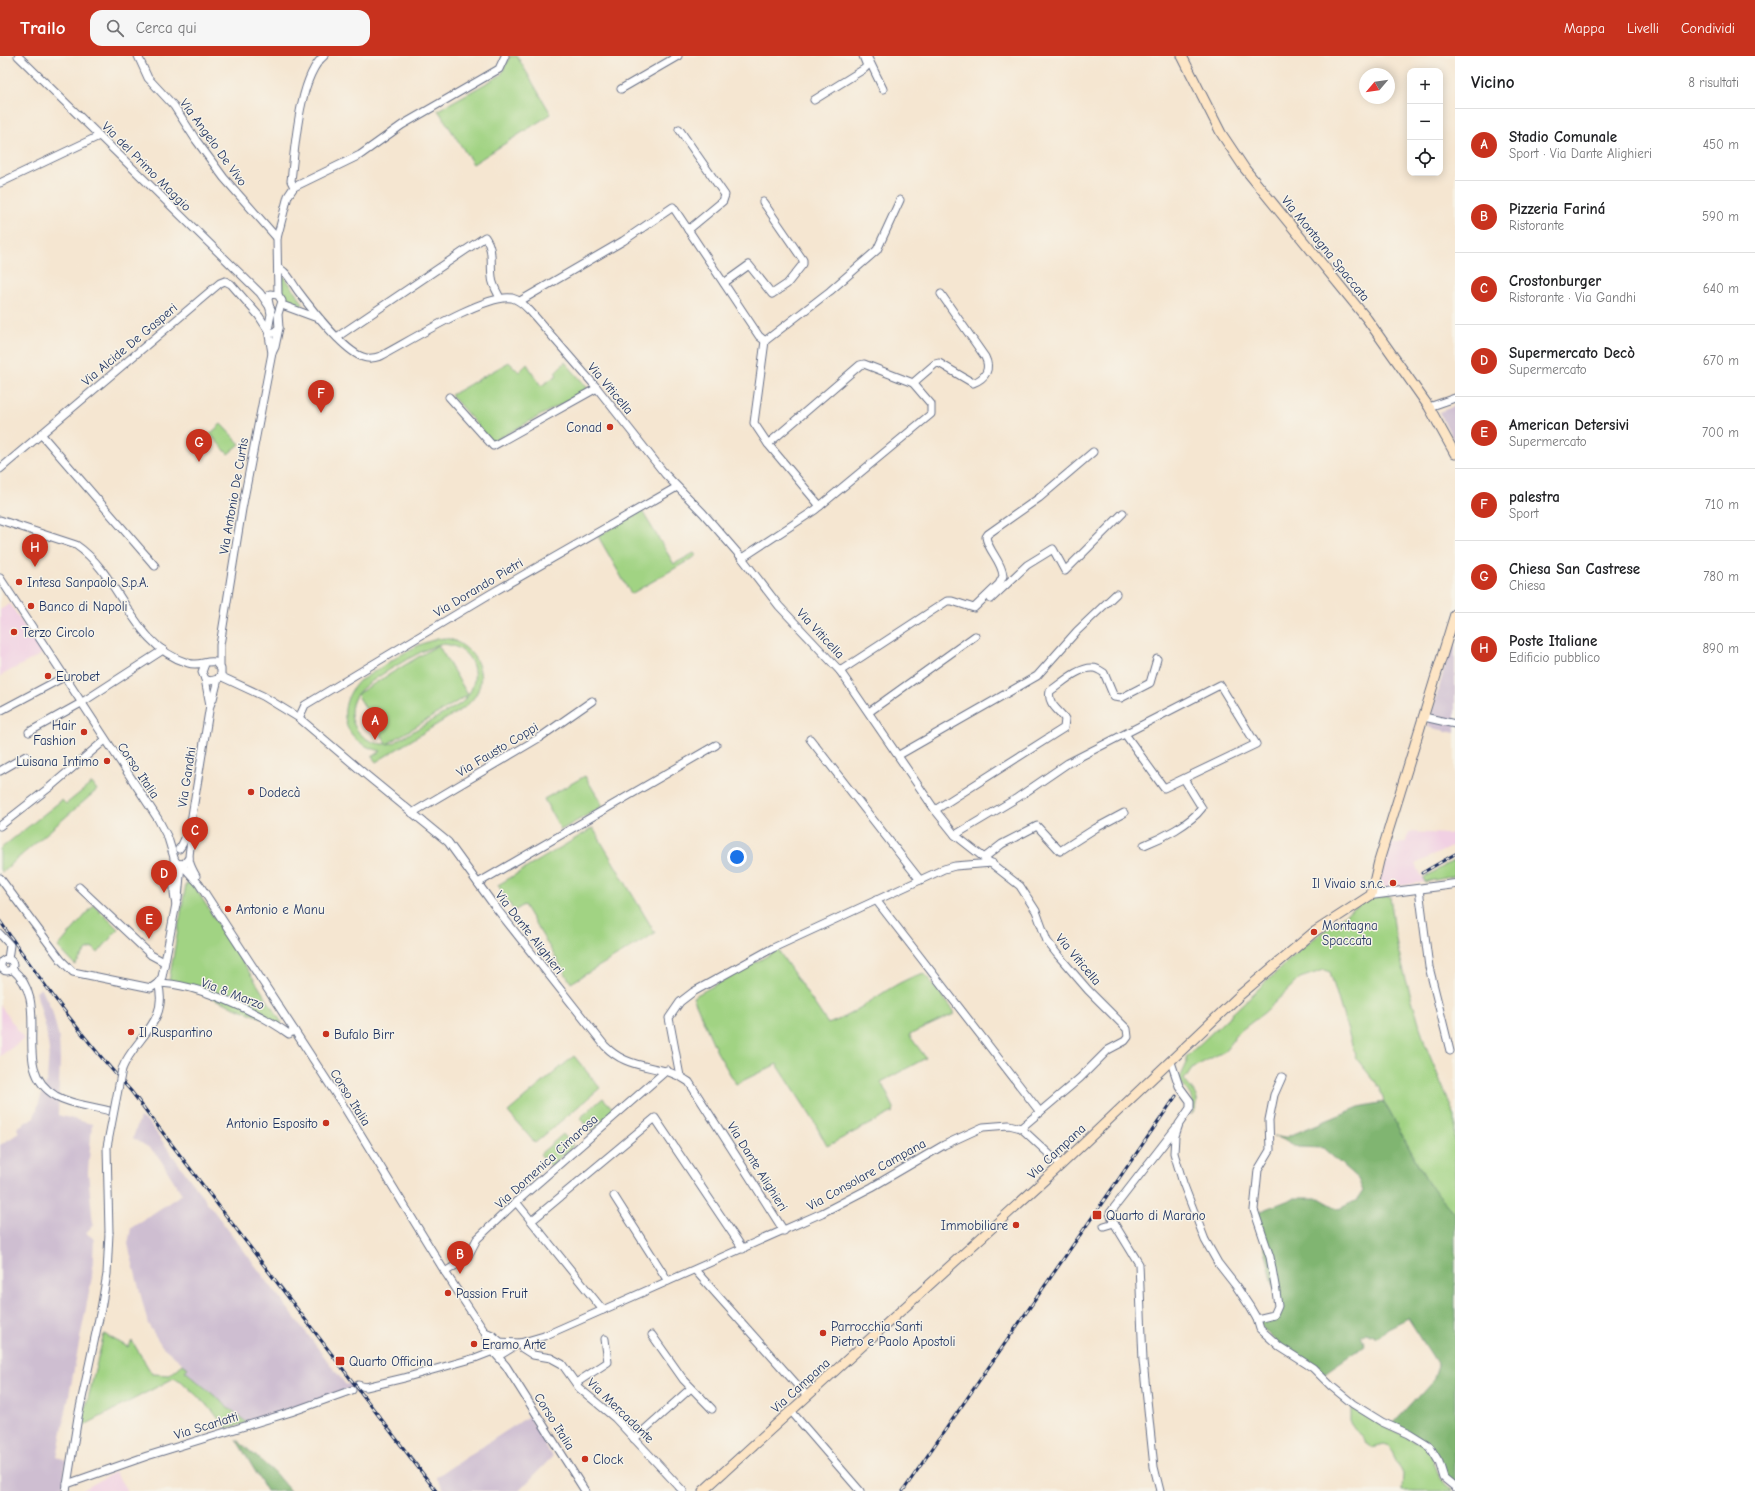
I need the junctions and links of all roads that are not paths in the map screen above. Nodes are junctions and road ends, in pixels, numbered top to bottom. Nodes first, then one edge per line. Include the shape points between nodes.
1 (18, 56) edge
2 (138, 56) edge
3 (324, 56) edge
4 (505, 56) edge
5 (678, 56) edge
6 (863, 56) edge
7 (867, 56) edge
8 (1182, 56) edge
9 (622, 89) dead end
10 (883, 89) dead end
11 (814, 100) dead end
12 (679, 130) dead end
13 (99, 136) junction
14 (0, 183) edge
15 (294, 187) junction
16 (900, 200) dead end
17 (763, 202) dead end
18 (688, 230) junction
19 (277, 238) junction
20 (278, 271) junction
21 (724, 283) junction
22 (260, 293) junction
23 (270, 294) junction
24 (941, 294) dead end
25 (278, 295) junction
26 (500, 298) junction
27 (520, 301) junction
28 (307, 303) junction
29 (282, 305) junction
30 (271, 311) junction
31 (301, 311) junction
32 (259, 316) junction
33 (322, 320) junction
34 (279, 328) junction
35 (268, 330) junction
36 (337, 337) junction
37 (765, 341) junction
38 (272, 353) junction
39 (914, 384) junction
40 (597, 388) junction
41 (449, 397) dead end
42 (1455, 398) edge
43 (1428, 407) junction
44 (40, 434) junction
45 (768, 444) junction
46 (1094, 452) dead end
47 (1455, 454) edge
48 (0, 469) edge
49 (677, 487) junction
50 (820, 506) junction
51 (1123, 513) dead end
52 (0, 520) edge
53 (742, 558) junction
54 (155, 566) dead end
55 (0, 578) edge
56 (1116, 594) dead end
57 (974, 608) junction
58 (1455, 614) edge
59 (975, 636) dead end
60 (220, 645) junction
61 (163, 650) junction
62 (1157, 659) dead end
63 (207, 663) junction
64 (190, 664) junction
65 (220, 666) junction
66 (840, 671) junction
67 (64, 677) junction
68 (204, 677) junction
69 (219, 678) junction
70 (592, 701) dead end
71 (81, 703) junction
72 (210, 705) junction
73 (0, 711) edge
74 (869, 712) junction
75 (1424, 717) junction
76 (299, 718) junction
77 (1455, 724) edge
78 (29, 732) dead end
79 (1125, 734) junction
80 (810, 739) dead end
81 (104, 740) junction
82 (716, 745) dead end
83 (899, 755) junction
84 (26, 756) dead end
85 (0, 771) edge
86 (1184, 779) junction
87 (935, 810) junction
88 (412, 813) junction
89 (1124, 813) dead end
90 (0, 826) edge
91 (189, 830) junction
92 (955, 835) junction
93 (1144, 845) dead end
94 (179, 849) junction
95 (188, 855) junction
96 (173, 858) junction
97 (984, 858) junction
98 (181, 864) junction
99 (992, 864) junction
100 (0, 878) edge
101 (920, 880) junction
102 (196, 881) junction
103 (478, 882) junction
104 (1455, 884) edge
105 (179, 886) junction
106 (79, 887) dead end
107 (1419, 889) junction
108 (1371, 895) junction
109 (876, 900) junction
110 (176, 904) junction
111 (0, 934) edge
112 (164, 962) junction
113 (3, 964) edge
114 (12, 969) junction
115 (158, 983) junction
116 (294, 1030) junction
117 (1450, 1051) dead end
118 (1171, 1062) junction
119 (667, 1070) junction
120 (680, 1076) junction
121 (1282, 1077) dead end
122 (113, 1112) junction
123 (1040, 1112) junction
124 (1179, 1124) junction
125 (1020, 1128) junction
126 (1061, 1165) junction
127 (614, 1196) dead end
128 (516, 1202) junction
129 (535, 1218) dead end
130 (1114, 1223) junction
131 (1104, 1226) dead end
132 (784, 1231) junction
133 (743, 1249) junction
134 (695, 1270) junction
135 (445, 1272) junction
136 (668, 1282) junction
137 (603, 1310) junction
138 (1257, 1319) junction
139 (485, 1332) junction
140 (652, 1335) dead end
141 (605, 1339) dead end
142 (500, 1342) junction
143 (520, 1343) junction
144 (497, 1352) junction
145 (576, 1383) junction
146 (358, 1385) dead end
147 (691, 1388) junction
148 (352, 1390) dead end
149 (807, 1396) junction
150 (712, 1409) dead end
151 (791, 1411) junction
152 (634, 1439) junction
153 (1455, 1487) edge
154 (66, 1488) edge
155 (585, 1491) edge
156 (682, 1491) edge
157 (703, 1491) edge
158 (860, 1491) edge
159 (1160, 1491) edge

1 - 13 street, Via del Primo Maggio
2 - 19 street, Via Angelo De Vivo via 148,78 174,106 224,178
3 - 15 street via 317,62 302,100 291,181
4 - 15 street via 499,69 402,125 360,155
5 - 9 street
6 - 11 street via 867,66 864,69
7 - 10 street
8 - 43 main road, Via Montagna Spaccata via 1221,133 1245,169 1367,319
12 - 18 street via 725,195 723,201
13 - 14 street
13 - 22 street, Via del Primo Maggio
15 - 19 street via 288,196
16 - 37 street via 877,250 830,291
17 - 21 street via 803,260 803,264 787,284 772,294 748,265
18 - 21 street
18 - 27 street via 673,207 623,241
19 - 20 street
20 - 23 street, Via Antonio De Curtis
20 - 25 street
20 - 28 street via 287,274
21 - 37 street via 759,336
22 - 23 street
22 - 30 street, Via del Primo Maggio
23 - 25 street
23 - 30 street, Via Antonio De Curtis via 268,299
24 - 39 street via 985,357 989,365 988,371 973,383 939,363
25 - 29 street via 282,298
26 - 27 street
26 - 36 street via 475,307 376,358 358,355
26 - 36 street via 492,279 492,252 485,237
27 - 40 street, Via Viticella
28 - 31 street
28 - 33 street
29 - 31 street
29 - 34 street, Via Antonio De Curtis via 278,314
30 - 32 street via 266,319
30 - 35 street, Via Antonio De Curtis
31 - 33 street
32 - 35 street, Via Alcide De Gasperi
32 - 44 street, Via Alcide De Gasperi via 231,284 225,281 220,283
33 - 36 street
34 - 35 street via 273,333
34 - 38 street, Via Antonio De Curtis
35 - 38 street, Via Antonio De Curtis
37 - 45 street via 754,423
38 - 60 street, Via Antonio De Curtis via 242,509
39 - 45 street via 864,364 860,365
39 - 50 street via 931,404 931,414
40 - 41 street via 493,446
40 - 49 street, Via Viticella
42 - 43 street
43 - 47 main road, Via Montagna Spaccata
44 - 48 street, Via Alcide De Gasperi
44 - 54 street
45 - 50 street
46 - 57 street via 986,537 1001,565 1003,576 999,584
49 - 53 street, Via Viticella
49 - 76 street, Via Dorando Pietri via 490,594 305,705
50 - 53 street
51 - 57 street via 1065,571 1053,549 1027,565 979,610
52 - 61 street via 76,545 86,551 107,576 142,630
53 - 66 street, Via Viticella via 780,606
55 - 67 street, Corso Italia
56 - 83 street via 1077,631 1037,676
57 - 66 street via 947,601
58 - 75 main road
59 - 74 street
60 - 63 street, Via Antonio De Curtis
60 - 65 street, Via Antonio De Curtis
61 - 64 street
61 - 71 street
62 - 87 street via 1150,683 1121,698 1114,697 1104,673 1094,668 1085,669 1064,681 1050,692 1049,696 1051,703 1065,719 1064,728
63 - 64 street
63 - 65 street via 215,662
63 - 68 street via 202,669
64 - 68 street
65 - 69 street via 222,671
66 - 74 street, Via Viticella
67 - 71 street, Corso Italia
67 - 73 street
68 - 69 street via 213,681
68 - 72 street, Via Gandhi
69 - 72 street, Via Gandhi
69 - 76 street, Via Dante Alighieri via 263,696
70 - 88 street, Via Fausto Coppi via 539,738
71 - 78 street
71 - 81 street, Corso Italia
72 - 91 street, Via Gandhi
74 - 83 street, Via Viticella
75 - 77 street
75 - 108 main road via 1379,861
76 - 88 street, Via Dante Alighieri
79 - 86 street via 1164,788
79 - 86 street via 1220,686 1256,744
79 - 92 street via 1068,763 1017,798
80 - 101 street
81 - 90 street, Corso Italia
81 - 96 street, Corso Italia via 158,819 168,838
82 - 103 street
83 - 87 street, Via Viticella
84 - 85 street
86 - 93 street via 1202,808 1195,817 1162,838
87 - 92 street, Via Viticella
88 - 103 street, Via Dante Alighieri via 448,842
89 - 97 street via 1060,851 1037,826 1002,844
91 - 94 street
91 - 95 street, Via Gandhi via 191,837
92 - 97 street, Via Viticella
94 - 95 street via 184,849
94 - 96 street
95 - 98 street via 186,862
95 - 102 street
96 - 98 street via 176,863
96 - 110 street, Corso Italia via 176,870 173,896
97 - 99 street, Via Viticella
98 - 102 street
98 - 105 street
99 - 101 street via 955,866
99 - 123 street, Via Viticella via 1020,886 1036,911 1047,941 1056,954 1129,1033 1125,1041 1108,1050
100 - 115 street via 72,972 145,988 151,988
101 - 109 street
102 - 105 street via 187,879
102 - 116 street, Corso Italia
103 - 119 street, Via Dante Alighieri via 497,910 605,1046 626,1061
104 - 107 street, Via Campana
105 - 110 street
106 - 112 street via 151,956
107 - 108 street, Via Campana
107 - 117 street via 1429,967
108 - 118 main road, Via Campana via 1314,932 1240,995
109 - 120 street via 773,948 680,1002 669,1018
109 - 123 street
110 - 112 street
111 - 113 street via 10,945
112 - 115 street via 162,977
113 - 114 street via 8,971
113 - 114 street via 13,962
114 - 122 street via 29,992 33,1011 32,1058 40,1079 48,1089 63,1099
115 - 116 street, Via 8 Marzo via 212,996 268,1019 289,1034
115 - 122 street, bridge via 161,992 154,1025 129,1054 122,1069
116 - 135 street, Corso Italia
118 - 124 street via 1179,1086 1190,1101 1190,1108
118 - 126 main road, Via Campana
119 - 120 street, Via Dante Alighieri
119 - 128 street, Via Domenica Cimarosa
120 - 132 street, Via Dante Alighieri via 689,1082
121 - 138 street via 1274,1095 1269,1120 1270,1150 1258,1170 1254,1210 1270,1257 1278,1306 1274,1315
122 - 154 street, bridge via 107,1147 107,1274 76,1424
123 - 125 street, Via Viticella
124 - 130 street via 1110,1213
124 - 138 street via 1174,1152 1194,1214 1218,1263
125 - 126 street
125 - 132 street, Via Consolare Campana via 994,1125 976,1129 867,1190
126 - 149 main road, Via Campana
127 - 136 street
128 - 135 street, Via Domenica Cimarosa via 477,1239 467,1258
128 - 137 street
129 - 133 street via 655,1118
130 - 131 street
130 - 159 street via 1139,1264 1143,1361 1154,1467
132 - 133 street, Via Consolare Campana
133 - 134 street, Via Consolare Campana
134 - 136 street, Via Consolare Campana
134 - 149 street
135 - 139 street, Corso Italia
136 - 137 street, Via Consolare Campana
137 - 143 street, Via Consolare Campana via 544,1336
138 - 153 street via 1260,1329 1280,1347 1314,1368 1353,1404 1430,1447 1439,1462 1444,1478
139 - 142 street, Corso Italia
139 - 144 street, Corso Italia
140 - 147 street
141 - 145 street via 608,1362
142 - 143 street, Via Consolare Campana
142 - 144 street via 495,1343
142 - 144 street via 505,1346
143 - 144 street, Via Consolare Campana
143 - 145 street, Via Mercadante via 522,1348 533,1355 551,1358 562,1364
144 - 146 street via 366,1387
144 - 155 street, Corso Italia
145 - 152 street, Via Mercadante
147 - 150 street
147 - 152 street
148 - 154 street, Via Scarlatti via 291,1412 146,1456
149 - 151 main road, Via Campana
151 - 157 main road, Via Campana
151 - 158 street
152 - 156 street, Via Mercadante

